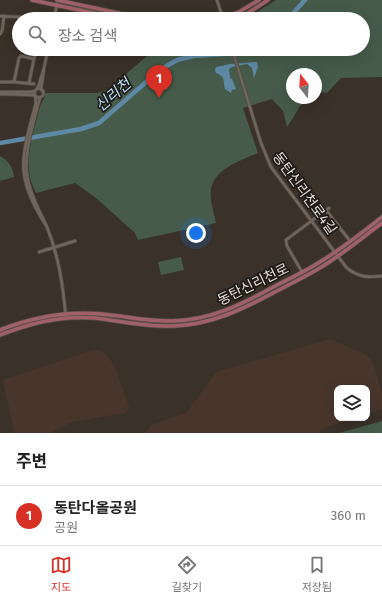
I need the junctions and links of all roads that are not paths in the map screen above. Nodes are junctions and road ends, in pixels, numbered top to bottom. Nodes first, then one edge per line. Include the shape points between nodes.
1 (32, 0) edge
2 (58, 0) edge
3 (217, 0) edge
4 (259, 0) edge
5 (268, 0) edge
6 (57, 5) junction
7 (56, 12) edge
8 (90, 12) edge
9 (114, 12) edge
10 (220, 12) edge
11 (239, 12) edge
12 (250, 12) edge
13 (0, 16) edge
14 (4, 16) junction
15 (12, 17) edge
16 (0, 34) edge
17 (35, 56) edge
18 (47, 56) edge
19 (234, 56) edge
20 (34, 59) junction
21 (44, 68) junction
22 (0, 82) edge
23 (14, 82) junction
24 (29, 83) junction
25 (34, 84) dead end
26 (36, 90) junction
27 (42, 90) junction
28 (0, 93) edge
29 (35, 96) junction
30 (40, 98) junction
31 (35, 110) junction
32 (329, 208) dead end
33 (326, 210) junction
34 (382, 217) edge
35 (312, 220) junction
36 (382, 223) edge
37 (75, 241) dead end
38 (350, 241) junction
39 (54, 248) junction
40 (39, 252) dead end
41 (335, 252) junction
42 (338, 256) junction
43 (302, 272) junction
44 (382, 276) edge
45 (66, 313) junction
46 (66, 318) junction
47 (0, 330) edge
48 (0, 335) edge

1 - 6 main road
2 - 6 street
2 - 9 main road
3 - 10 street
4 - 11 main road
5 - 12 main road
6 - 7 street
6 - 8 main road
13 - 14 street
14 - 15 street
14 - 16 street
17 - 20 street
18 - 21 street
19 - 35 street, 동탄신리천로4길 via 267,158
20 - 23 street via 21,56 19,58
20 - 24 street
21 - 26 street
21 - 27 street
22 - 23 street
23 - 24 street
24 - 25 street
26 - 27 street
26 - 28 street
26 - 29 street
27 - 30 street via 43,95
28 - 29 street
29 - 30 street
29 - 31 street
30 - 31 street
31 - 39 street via 26,167 28,180
32 - 33 street
33 - 35 street
33 - 38 street
34 - 38 main road, 동탄신리천로
35 - 41 street, 동탄신리천로4길
35 - 43 street via 286,240
36 - 42 main road, 동탄신리천로
37 - 39 street
38 - 41 main road, 동탄신리천로
39 - 40 street
39 - 45 street via 62,276
41 - 42 street, 동탄신리천로4길
41 - 43 main road, 동탄신리천로
42 - 44 street, 동탄신리천로4길 via 346,267 357,275
42 - 46 main road, 동탄신리천로 via 247,306 207,322 160,326 93,318
43 - 45 main road, 동탄신리천로 via 236,307 203,317 163,321 95,313
45 - 46 street
45 - 47 main road, 동탄신리천로 via 34,318
46 - 48 main road, 동탄신리천로 via 37,322

